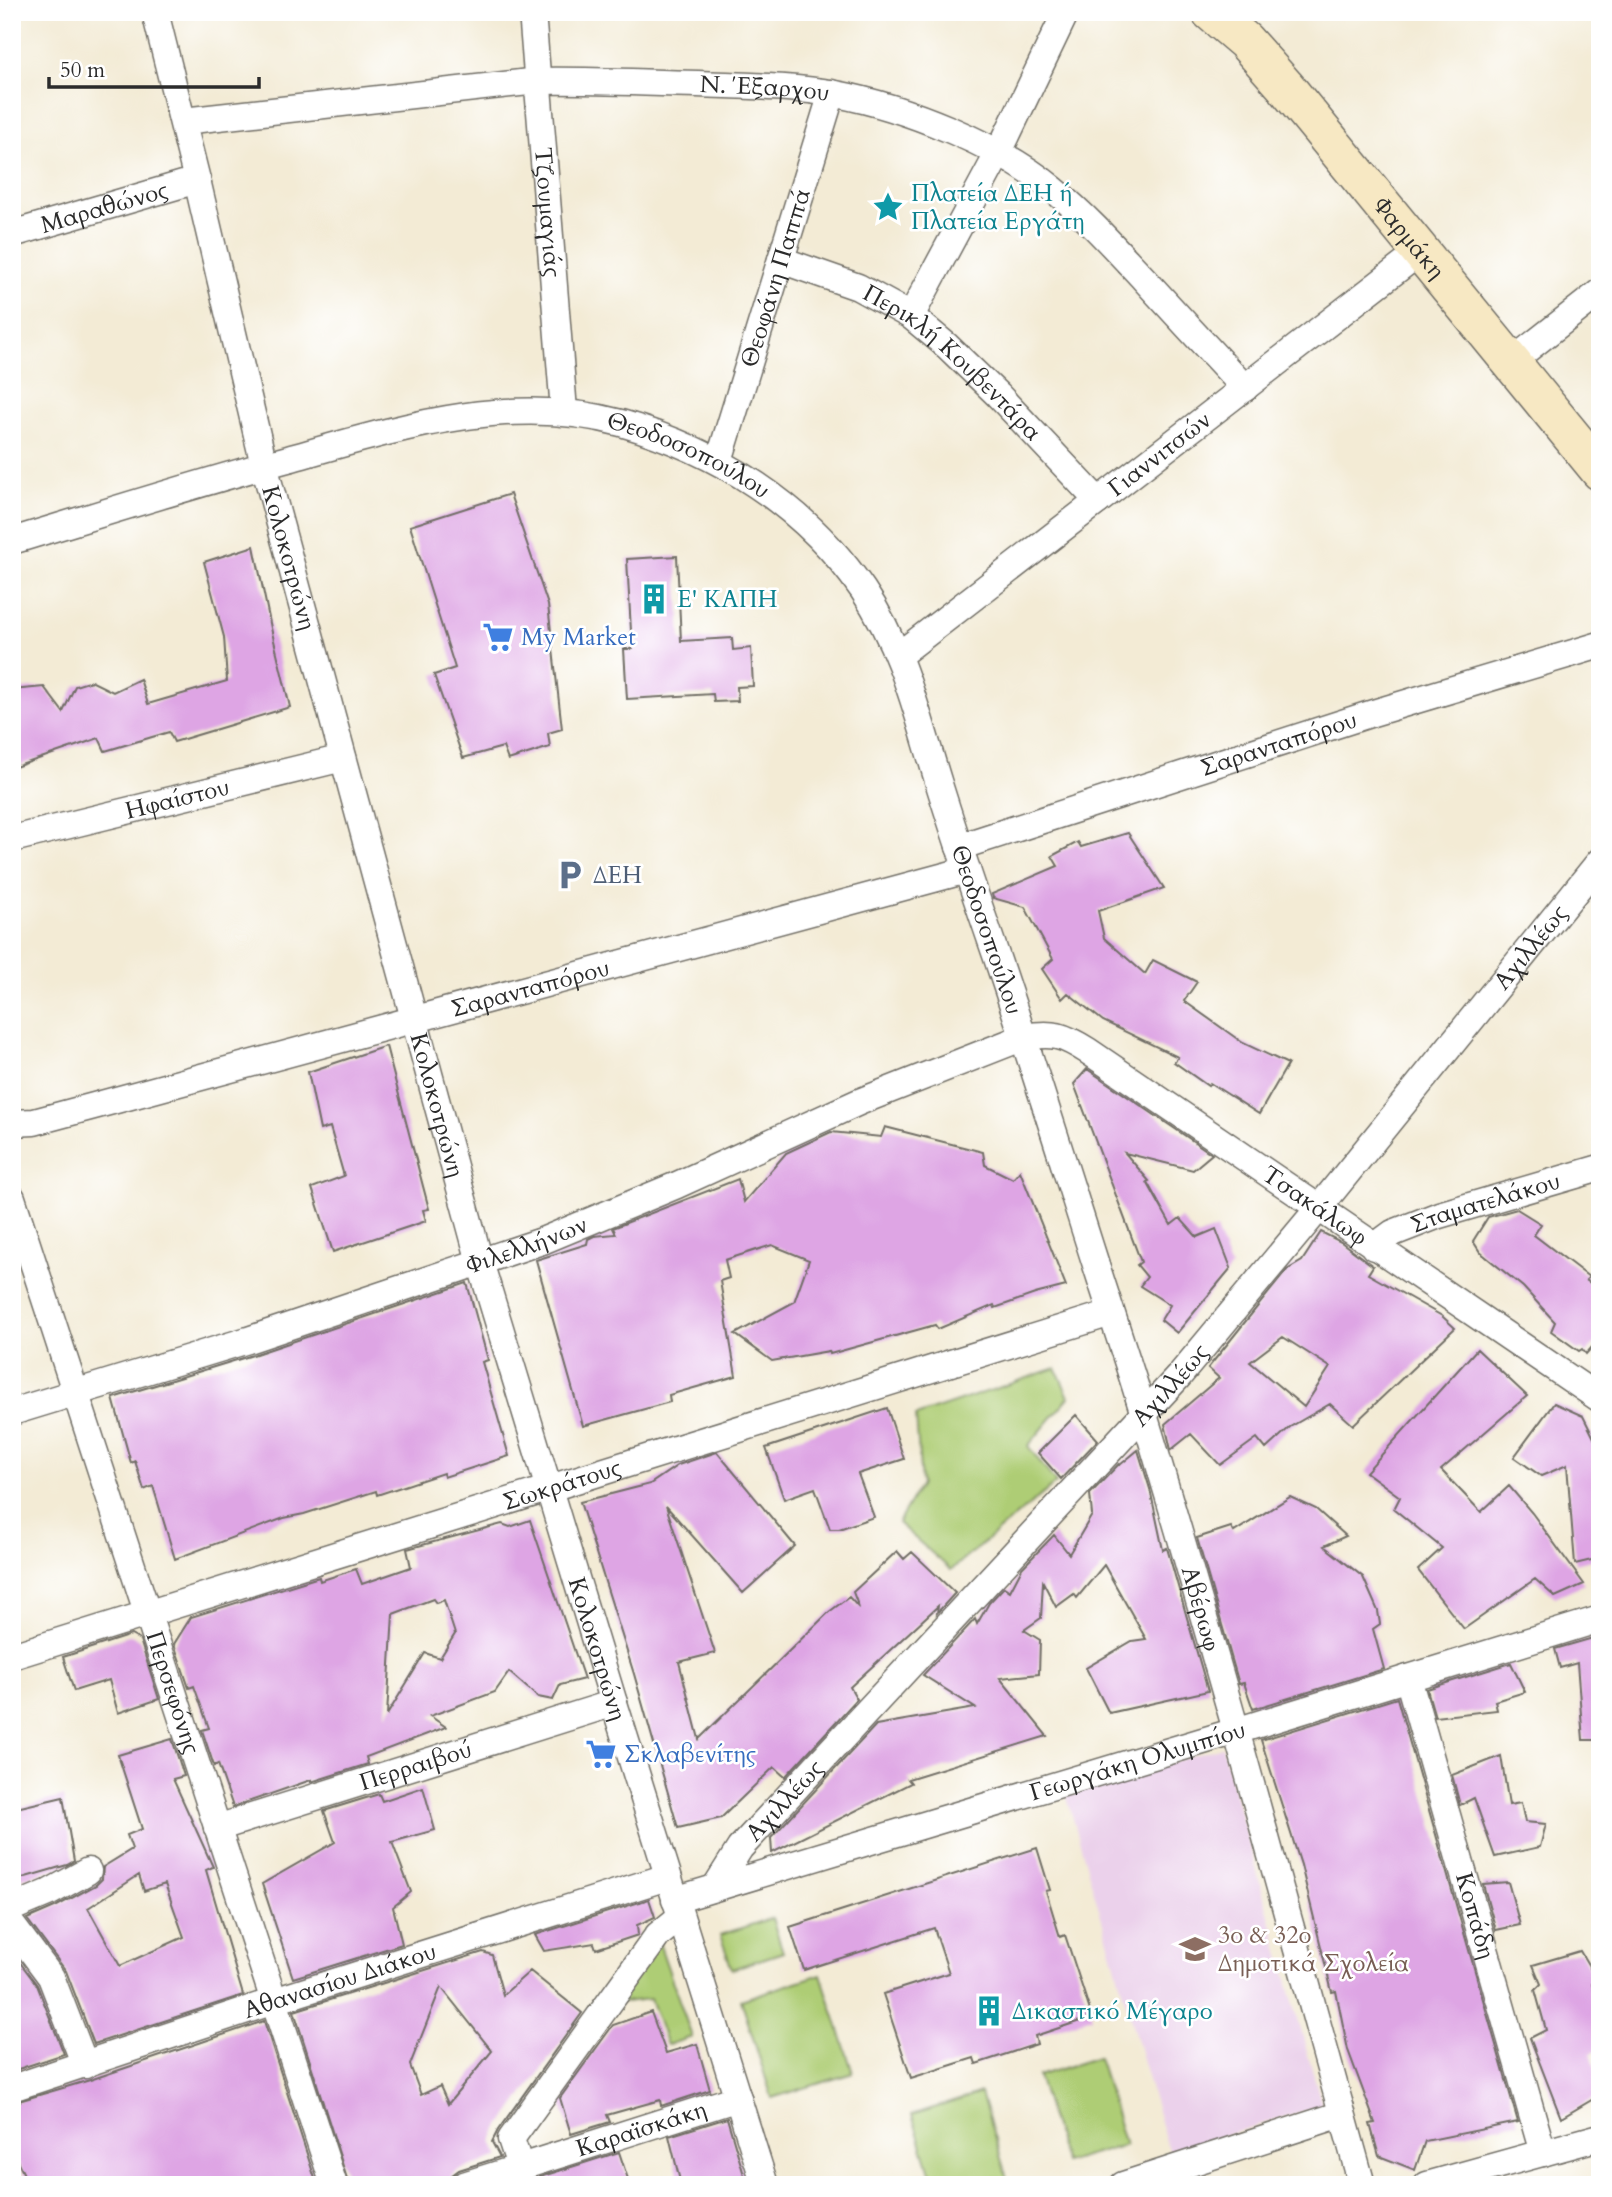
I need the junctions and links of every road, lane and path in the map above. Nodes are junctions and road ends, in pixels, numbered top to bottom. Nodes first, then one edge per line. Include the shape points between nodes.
1 (155, 12) edge
2 (532, 12) edge
3 (1066, 12) edge
4 (1212, 13) edge
5 (538, 81) junction
6 (832, 93) junction
7 (183, 121) junction
8 (998, 154) junction
9 (197, 180) junction
10 (12, 234) edge
11 (1420, 252) junction
12 (781, 260) junction
13 (1600, 292) edge
14 (911, 316) junction
15 (1511, 362) junction
16 (1245, 388) junction
17 (564, 411) junction
18 (719, 461) junction
19 (264, 465) junction
20 (1600, 471) edge
21 (1098, 501) junction
22 (12, 541) edge
23 (1600, 645) edge
24 (899, 654) junction
25 (343, 758) junction
26 (12, 839) edge
27 (963, 859) junction
28 (1600, 860) edge
29 (416, 1020) junction
30 (1024, 1037) junction
31 (12, 1123) edge
32 (1600, 1168) edge
33 (12, 1198) edge
34 (1318, 1209) junction
35 (1374, 1247) junction
36 (481, 1262) junction
37 (1111, 1313) junction
38 (76, 1393) junction
39 (1599, 1401) edge
40 (12, 1412) edge
41 (1144, 1415) junction
42 (550, 1490) junction
43 (148, 1614) junction
44 (1600, 1619) edge
45 (12, 1656) edge
46 (1408, 1678) junction
47 (614, 1703) junction
48 (1236, 1731) junction
49 (217, 1828) junction
50 (88, 1871) dead end
51 (716, 1886) junction
52 (674, 1897) junction
53 (12, 1908) edge
54 (12, 1925) edge
55 (274, 2001) junction
56 (85, 2065) junction
57 (12, 2088) edge
58 (738, 2098) junction
59 (1342, 2114) junction
60 (1600, 2137) edge
61 (1543, 2153) junction
62 (520, 2166) junction
63 (334, 2185) edge
64 (464, 2185) edge
65 (765, 2185) edge
66 (1122, 2185) edge
67 (1362, 2185) edge
68 (1427, 2185) edge

1 - 7 street, Κολοκοτρώνη
2 - 5 street, Τζουμαγιάς
3 - 8 street
4 - 11 street, Φαρμάκη via 1262,58
5 - 6 street, Ν. Έξαρχου via 724,85
5 - 7 street, Ν. Έξαρχου
5 - 17 street, Τζουμαγιάς
6 - 8 street, Ν. Έξαρχου via 917,118
6 - 12 street, Θεοφάνη Παππά
7 - 9 street, Κολοκοτρώνη
8 - 14 street
8 - 16 street, Ν. Έξαρχου via 1072,205
9 - 10 street, Μαραθώνος
9 - 19 street, Κολοκοτρώνη
11 - 15 street, Φαρμάκη
11 - 16 street, Γιαννιτσών
12 - 14 street, Περικλή Κουβεντάρα via 858,287
12 - 18 street, Θεοφάνη Παππά
13 - 15 street
14 - 21 street, Περικλή Κουβεντάρα via 990,387
15 - 20 street, Φαρμάκη
16 - 21 street, Γιαννιτσών
17 - 18 street, Θεοδοσοπούλου via 629,425
17 - 19 street, Θεοδοσοπούλου via 484,414 413,426
18 - 24 street, Θεοδοσοπούλου via 774,497 835,555 874,607
19 - 22 street, Θεοδοσοπούλου
19 - 25 street, Κολοκοτρώνη
21 - 24 street, Γιαννιτσών
23 - 27 street, Σαρανταπόρου via 1373,713
24 - 27 street, Θεοδοσοπούλου
25 - 26 street, Ηφαίστου
25 - 29 street, Κολοκοτρώνη
27 - 29 street, Σαρανταπόρου
27 - 30 street, Θεοδοσοπούλου
28 - 34 street, Αχιλλέως
29 - 31 street, Σαρανταπόρου via 56,1116
29 - 36 street, Κολοκοτρώνη
30 - 34 street, Τσακάλωφ via 1057,1034 1069,1039
30 - 36 street, Φιλελλήνων via 859,1102 583,1225
30 - 37 street, Αβέρωφ
32 - 35 street, Σταματελάκου via 1438,1215 1393,1233
33 - 38 street, Περσεφόνης
34 - 35 street, Τσακάλωφ
34 - 41 street, Αχιλλέως
35 - 39 street, Τσακάλωφ
36 - 38 street, Φιλελλήνων
36 - 42 street, Κολοκοτρώνη
37 - 41 street, Αβέρωφ
37 - 42 street, Σωκράτους
38 - 40 street, Φιλελλήνων
38 - 43 street, Περσεφόνης
41 - 48 street, Αβέρωφ
41 - 51 street, Αχιλλέως via 740,1848
42 - 43 street, Σωκράτους
42 - 47 street, Κολοκοτρώνη
43 - 45 street, Σωκράτους
43 - 49 street, Περσεφόνης
44 - 46 street, Γεωργάκη Ολυμπίου
46 - 48 street, Γεωργάκη Ολυμπίου
46 - 61 street, Κοπάδη
47 - 49 street, Περραιβού
47 - 52 street, Κολοκοτρώνη
48 - 51 street, Γεωργάκη Ολυμπίου
48 - 59 street, Αβέρωφ
49 - 55 street, Περσεφόνης
50 - 53 street
51 - 52 street, Γεωργάκη Ολυμπίου
52 - 55 street, Αθανασίου Διάκου
52 - 58 street, Κολοκοτρώνη
52 - 62 street via 658,1935 510,2138
54 - 56 street via 51,1977
55 - 56 street, Αθανασίου Διάκου
55 - 63 street, Περσεφόνης
56 - 57 street, Αθανασίου Διάκου
58 - 62 street, Καραϊσκάκη
58 - 65 street, Κολοκοτρώνη
59 - 66 street
59 - 67 street, Αβέρωφ
60 - 61 street
61 - 68 street
62 - 64 street, Καραϊσκάκη

